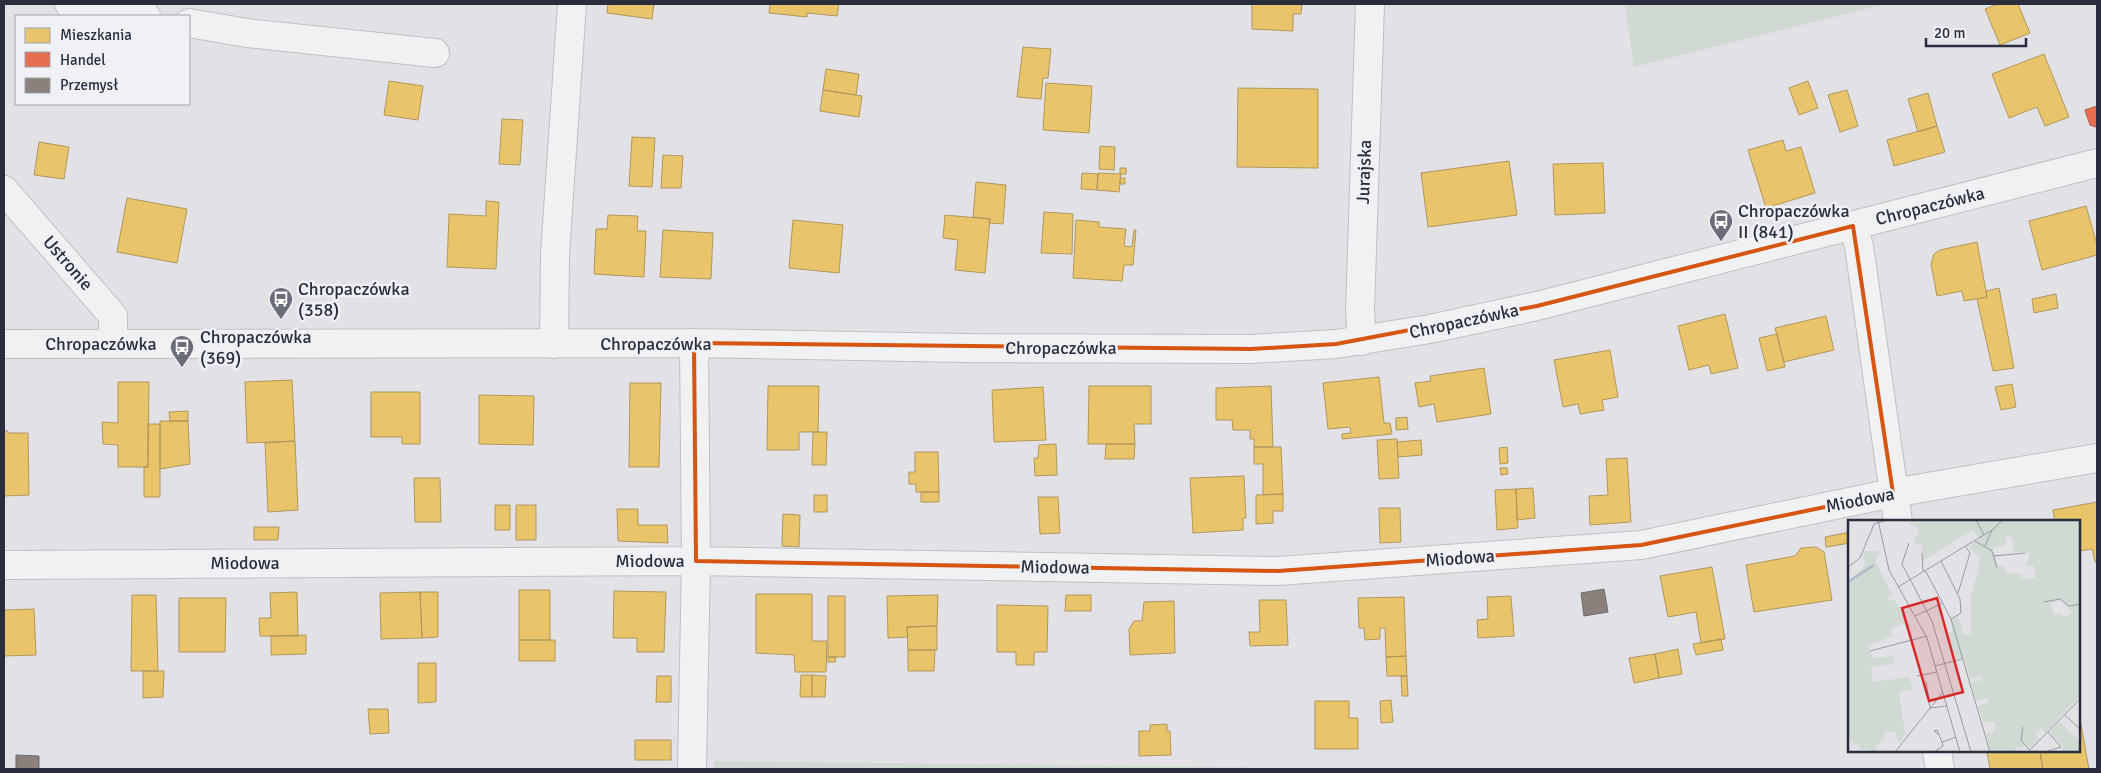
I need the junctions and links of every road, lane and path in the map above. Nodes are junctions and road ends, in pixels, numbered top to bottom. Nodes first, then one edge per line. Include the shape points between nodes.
1 (69, 4) edge
2 (572, 4) edge
3 (1370, 4) edge
4 (140, 15) edge
5 (190, 23) edge
6 (435, 53) dead end
7 (2097, 163) edge
8 (4, 190) edge
9 (1853, 226) junction
10 (1362, 341) junction
11 (694, 343) junction
12 (4, 344) edge
13 (113, 344) junction
14 (554, 344) junction
15 (2097, 458) edge
16 (1893, 493) junction
17 (1898, 520) edge
18 (696, 561) junction
19 (4, 565) edge
20 (1938, 753) edge
21 (692, 769) edge
22 (1940, 769) edge

1 - 4 street
2 - 14 street via 555,254
3 - 10 street, Jurajska via 1360,311
5 - 6 street via 247,33
7 - 9 street, Chropaczówka
8 - 13 street, Ustronie via 113,316
9 - 10 street, Chropaczówka via 1537,306
9 - 16 street via 1859,246
10 - 11 street, Chropaczówka via 1251,349
11 - 14 street, Chropaczówka
11 - 18 street
12 - 13 street, Chropaczówka
13 - 14 street, Chropaczówka
15 - 16 street, Miodowa
16 - 17 street
16 - 18 street, Miodowa via 1641,545 1278,571
18 - 19 street, Miodowa
18 - 21 street
20 - 22 street

